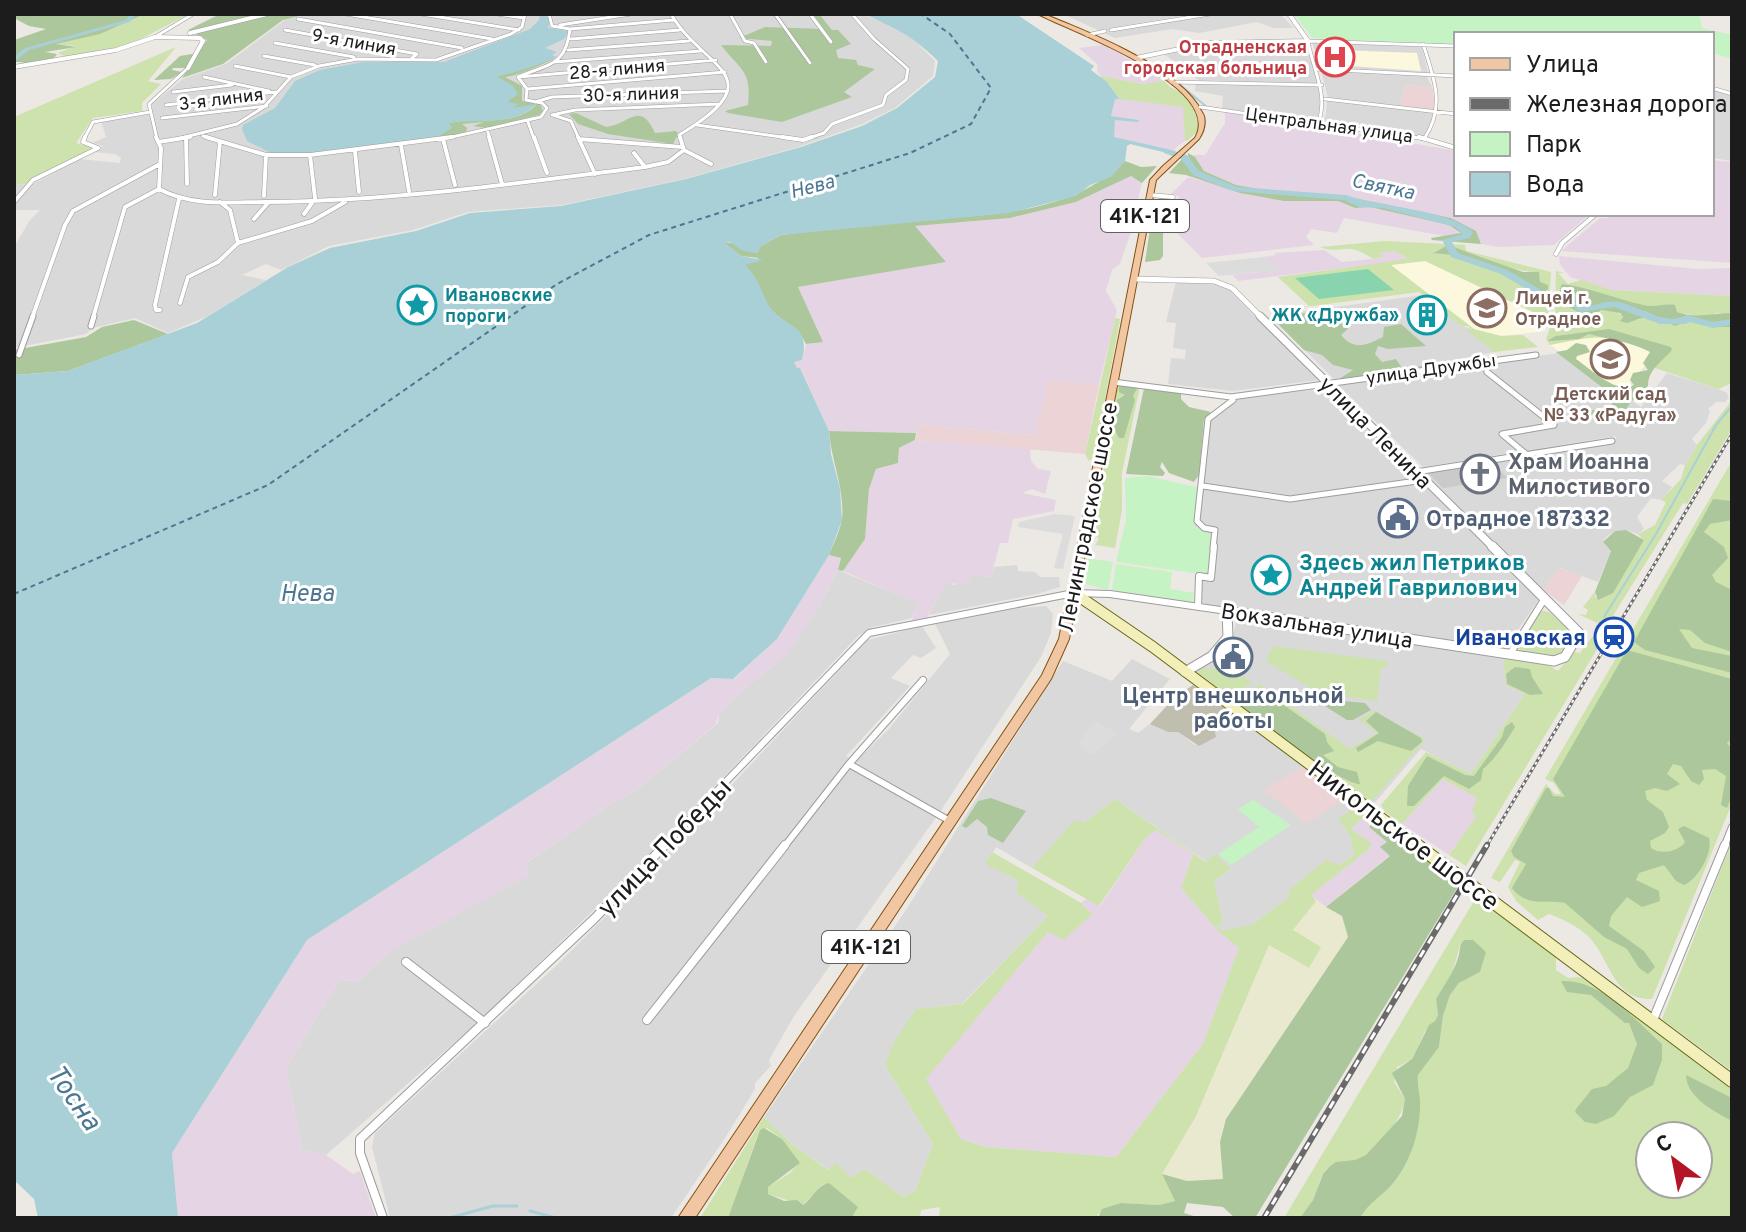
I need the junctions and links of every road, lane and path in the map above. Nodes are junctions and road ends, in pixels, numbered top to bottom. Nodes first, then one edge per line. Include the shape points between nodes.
1 (193, 14) edge
2 (267, 14) edge
3 (346, 14) edge
4 (421, 14) edge
5 (497, 14) edge
6 (549, 14) edge
7 (631, 14) edge
8 (671, 14) edge
9 (730, 14) edge
10 (775, 14) edge
11 (810, 14) edge
12 (852, 14) edge
13 (1040, 14) edge
14 (1210, 14) edge
15 (1289, 14) edge
16 (525, 16) edge
17 (298, 19) dead end
18 (674, 20) junction
19 (552, 26) junction
20 (570, 29) junction
21 (285, 30) dead end
22 (519, 30) junction
23 (680, 30) junction
24 (1111, 30) dead end
25 (1105, 31) dead end
26 (192, 35) junction
27 (1087, 35) junction
28 (155, 37) junction
29 (571, 39) junction
30 (496, 40) junction
31 (689, 41) junction
32 (1308, 41) junction
33 (831, 42) dead end
34 (275, 43) dead end
35 (1423, 44) junction
36 (1454, 46) edge
37 (466, 48) junction
38 (568, 50) junction
39 (701, 51) junction
40 (264, 56) dead end
41 (412, 58) junction
42 (1136, 58) junction
43 (358, 59) junction
44 (716, 60) junction
45 (766, 62) dead end
46 (551, 63) junction
47 (810, 63) dead end
48 (235, 66) dead end
49 (319, 66) junction
50 (14, 67) edge
51 (187, 69) joint
52 (1317, 69) junction
53 (725, 72) junction
54 (1432, 74) junction
55 (1454, 76) edge
56 (204, 77) dead end
57 (291, 77) junction
58 (518, 77) junction
59 (1171, 82) junction
60 (240, 85) junction
61 (1322, 85) junction
62 (527, 89) junction
63 (728, 91) junction
64 (173, 92) dead end
65 (276, 92) junction
66 (1325, 99) junction
67 (535, 102) junction
68 (721, 104) junction
69 (166, 105) dead end
70 (267, 106) junction
71 (1201, 110) junction
72 (150, 112) junction
73 (1439, 112) junction
74 (545, 114) junction
75 (1454, 114) edge
76 (552, 115) junction
77 (162, 118) dead end
78 (528, 122) junction
79 (1318, 124) junction
80 (697, 125) junction
81 (487, 129) junction
82 (203, 136) junction
83 (186, 138) junction
84 (443, 139) junction
85 (579, 139) junction
86 (1424, 139) junction
87 (158, 142) junction
88 (220, 142) junction
89 (401, 145) junction
90 (1454, 147) edge
91 (683, 148) junction
92 (355, 151) junction
93 (634, 153) dead end
94 (266, 155) junction
95 (310, 155) junction
96 (160, 164) junction
97 (711, 164) dead end
98 (645, 167) junction
99 (547, 173) dead end
100 (595, 174) junction
101 (187, 184) dead end
102 (502, 184) junction
103 (455, 185) dead end
104 (159, 189) junction
105 (409, 191) dead end
106 (359, 192) dead end
107 (215, 195) dead end
108 (1150, 195) junction
109 (264, 196) dead end
110 (1173, 197) dead end
111 (179, 199) junction
112 (313, 201) junction
113 (14, 202) edge
114 (220, 202) junction
115 (345, 202) junction
116 (268, 203) junction
117 (304, 214) dead end
118 (1594, 216) edge
119 (254, 219) dead end
120 (238, 243) junction
121 (1556, 254) dead end
122 (1134, 279) junction
123 (180, 303) dead end
124 (158, 307) dead end
125 (91, 326) dead end
126 (19, 355) dead end
127 (1536, 355) dead end
128 (1475, 363) junction
129 (1113, 382) junction
130 (1326, 384) junction
131 (1231, 397) junction
132 (1612, 441) dead end
133 (1526, 454) junction
134 (1416, 472) junction
135 (1424, 480) junction
136 (1203, 486) junction
137 (1074, 593) junction
138 (1545, 598) junction
139 (1198, 607) junction
140 (1227, 611) junction
141 (1510, 654) junction
142 (1560, 660) joint
143 (1185, 672) junction
144 (923, 680) dead end
145 (849, 764) junction
146 (950, 821) junction
147 (1732, 827) edge
148 (406, 962) dead end
149 (647, 1020) dead end
150 (1652, 1021) junction
151 (485, 1023) junction
152 (1732, 1081) edge
153 (383, 1218) edge
154 (686, 1218) edge

1 - 28 street
2 - 26 street
3 - 30 street
4 - 22 street
5 - 16 street
6 - 19 street
7 - 19 street
8 - 18 street
9 - 45 street via 745,41 754,43
10 - 47 street
11 - 33 street
12 - 80 street via 908,69 906,80 886,95 883,105 803,140
13 - 27 main road
14 - 24 street
15 - 32 street
16 - 22 street
17 - 37 street
18 - 20 street
18 - 23 street
19 - 20 street
20 - 29 street
21 - 41 street, 9-я линия via 417,54
22 - 30 street
23 - 29 street
23 - 31 street
25 - 27 street
26 - 28 street
26 - 51 street via 203,41
27 - 42 main road
28 - 50 street via 116,50
29 - 38 street
30 - 37 street
31 - 38 street
31 - 39 street
32 - 35 street
32 - 42 street via 1208,43
32 - 52 street
34 - 43 street
35 - 36 street
35 - 54 street
37 - 41 street via 436,60
38 - 46 street
39 - 44 street
39 - 46 street
40 - 49 street
41 - 43 street
42 - 59 main road
43 - 49 street
44 - 53 street
44 - 58 street, 28-я линия
46 - 58 street
48 - 57 street
49 - 57 street
51 - 72 street via 149,104
52 - 54 street
52 - 61 street
53 - 62 street
53 - 63 street
54 - 55 street
54 - 73 street
56 - 60 street
57 - 65 street
58 - 62 street
59 - 61 street
59 - 71 main road
60 - 64 street
60 - 65 street
61 - 66 street
62 - 67 street via 526,100
63 - 67 street, 30-я линия via 552,97
63 - 68 street
65 - 69 street, 3-я линия
65 - 70 street
66 - 73 street
66 - 79 street
67 - 74 street via 547,108
68 - 76 street
68 - 80 street
70 - 77 street
70 - 82 street via 251,118
71 - 79 street, Центральная улица
71 - 108 main road, Ленинградское шоссе / 41К-121 via 1201,131 1153,180
72 - 87 street
72 - 113 street via 93,122 83,141 98,148 33,180
73 - 75 street
73 - 86 street
74 - 76 street
74 - 78 street
76 - 85 street via 571,121
78 - 81 street
78 - 99 street
79 - 86 street, Центральная улица
80 - 91 street via 679,135
81 - 84 street
81 - 102 street
82 - 83 street
82 - 88 street
83 - 87 street
83 - 101 street
84 - 89 street
84 - 103 street
85 - 91 street
85 - 100 street
86 - 90 street, Центральная улица
87 - 96 street
88 - 94 street
88 - 107 street
89 - 92 street
89 - 105 street
91 - 97 street
91 - 98 street via 668,162
92 - 95 street
92 - 106 street
93 - 98 street
94 - 95 street
94 - 109 street
95 - 112 street
96 - 104 street
96 - 126 street via 73,211
98 - 100 street
100 - 102 street
102 - 115 street
104 - 111 street
104 - 125 street via 125,207
108 - 110 street
108 - 122 main road, Ленинградское шоссе / 41К-121
111 - 114 street
111 - 124 street
112 - 115 street
112 - 116 street
112 - 117 street
114 - 116 street
114 - 120 street via 232,214
115 - 120 street via 339,210 290,230
116 - 119 street
118 - 121 street
120 - 123 street via 218,262 188,277
122 - 129 main road, Ленинградское шоссе / 41К-121
122 - 130 street, улица Ленина via 1225,283
127 - 128 street, улица Дружбы
128 - 130 street, улица Дружбы
128 - 133 street via 1554,425 1502,434
129 - 131 street, улица Дружбы
129 - 137 main road, Ленинградское шоссе / 41К-121
130 - 131 street, улица Дружбы
130 - 134 street, улица Ленина
131 - 136 street via 1231,404 1208,419
132 - 133 street
133 - 134 street
134 - 135 street, улица Ленина
135 - 136 street via 1290,499
135 - 138 street, улица Ленина
136 - 139 street via 1197,521 1215,530 1211,578 1199,576
137 - 139 street, Вокзальная улица
137 - 143 main road, Никольское шоссе
137 - 146 main road, Ленинградское шоссе / 41К-121 via 1064,639 1047,676
137 - 151 street, улица Победы via 869,633 635,878
138 - 141 street
138 - 142 street, улица Ленина via 1579,633
139 - 140 street, Вокзальная улица
140 - 141 street, Вокзальная улица
140 - 143 street via 1228,637 1212,656
141 - 142 street, Вокзальная улица
143 - 150 main road, Никольское шоссе
144 - 145 street
145 - 146 street
145 - 149 street
146 - 154 main road, Ленинградское шоссе / 41К-121
147 - 150 street
148 - 151 street
150 - 152 main road, Никольское шоссе
151 - 153 street, улица Победы via 360,1139

